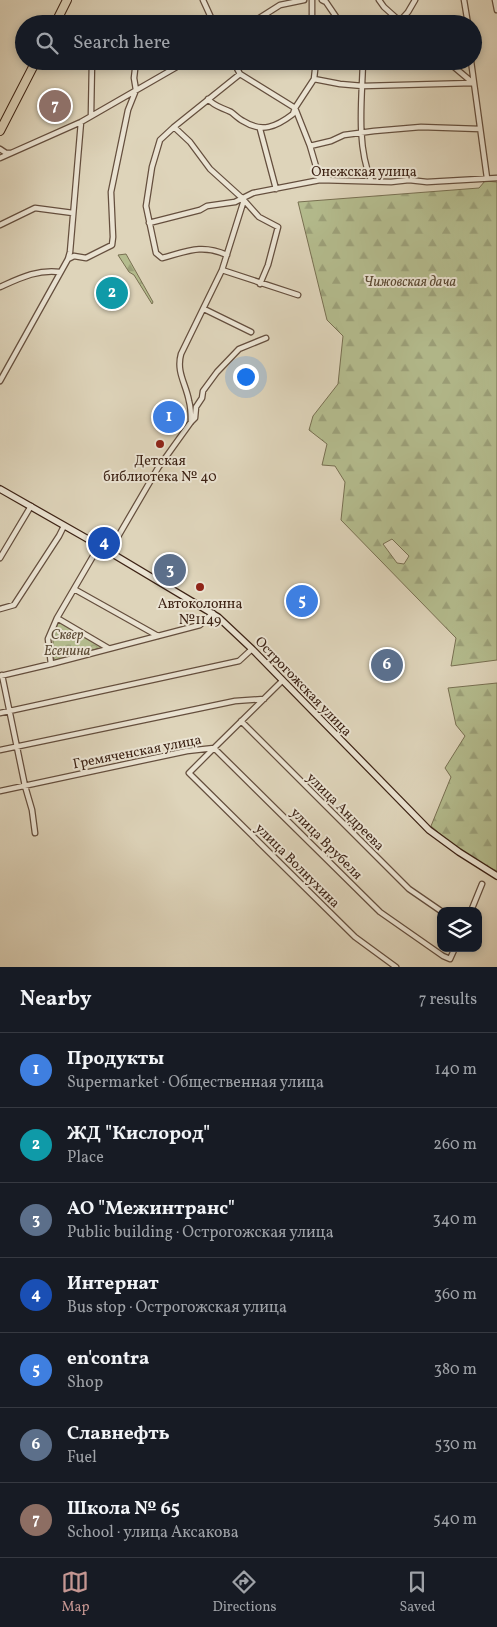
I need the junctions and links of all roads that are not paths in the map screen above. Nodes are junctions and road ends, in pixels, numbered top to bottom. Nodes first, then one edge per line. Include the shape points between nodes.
1 (67, 0) edge
2 (203, 0) edge
3 (304, 0) edge
4 (312, 0) edge
5 (322, 0) edge
6 (379, 0) edge
7 (415, 0) edge
8 (464, 0) edge
9 (494, 0) edge
10 (281, 3) edge
11 (497, 10) edge
12 (60, 15) edge
13 (210, 15) edge
14 (263, 15) edge
15 (312, 15) edge
16 (335, 15) edge
17 (392, 15) edge
18 (406, 15) edge
19 (466, 15) edge
20 (32, 70) edge
21 (92, 70) edge
22 (135, 70) edge
23 (171, 70) edge
24 (238, 70) edge
25 (315, 70) edge
26 (363, 70) edge
27 (458, 70) edge
28 (472, 70) edge
29 (240, 74) junction
30 (314, 79) junction
31 (474, 83) junction
32 (362, 86) junction
33 (136, 90) junction
34 (208, 99) junction
35 (295, 108) junction
36 (91, 115) junction
37 (6, 122) junction
38 (81, 122) junction
39 (174, 127) junction
40 (260, 129) junction
41 (480, 129) junction
42 (0, 131) edge
43 (362, 134) junction
44 (0, 136) edge
45 (310, 146) junction
46 (0, 149) edge
47 (11, 152) junction
48 (0, 158) edge
49 (487, 178) junction
50 (497, 178) edge
51 (320, 180) junction
52 (371, 180) junction
53 (276, 189) junction
54 (243, 199) junction
55 (73, 213) junction
56 (149, 223) junction
57 (0, 225) edge
58 (227, 255) junction
59 (68, 259) junction
60 (222, 270) junction
61 (60, 272) junction
62 (260, 284) junction
63 (0, 287) edge
64 (298, 295) dead end
65 (204, 309) junction
66 (251, 332) dead end
67 (266, 338) dead end
68 (0, 381) edge
69 (191, 422) junction
70 (0, 489) edge
71 (31, 506) junction
72 (64, 526) junction
73 (99, 546) junction
74 (2, 552) edge
75 (109, 552) junction
76 (0, 558) edge
77 (74, 589) junction
78 (0, 609) edge
79 (213, 613) junction
80 (58, 618) junction
81 (159, 636) junction
82 (108, 648) junction
83 (252, 649) junction
84 (51, 664) junction
85 (1, 676) edge
86 (282, 681) junction
87 (264, 699) junction
88 (10, 711) junction
89 (0, 713) edge
90 (240, 722) junction
91 (17, 746) junction
92 (214, 748) junction
93 (0, 750) edge
94 (25, 786) junction
95 (0, 791) edge
96 (35, 833) dead end
97 (497, 876) edge
98 (482, 884) dead end
99 (473, 907) edge
100 (437, 908) edge
101 (437, 952) edge
102 (437, 952) edge
103 (453, 952) edge
104 (396, 967) edge

1 - 12 highway
2 - 13 street
3 - 10 street
4 - 15 street
5 - 16 street
6 - 17 street
7 - 18 street
8 - 19 street
9 - 11 street
10 - 14 street
20 - 37 highway
21 - 36 street
22 - 33 street
23 - 33 street
24 - 29 street
25 - 30 street
26 - 32 street
27 - 31 street
28 - 31 street
29 - 34 street
29 - 35 street
30 - 32 street
30 - 35 street
31 - 32 street
31 - 41 street
32 - 43 street
33 - 36 street
33 - 59 street via 128,110 110,192 112,245 86,258 74,256
34 - 39 street
34 - 40 street via 217,108 227,110
35 - 40 street via 290,117
35 - 45 street
36 - 38 street
37 - 42 highway
37 - 44 highway
38 - 47 street
38 - 55 street
39 - 54 street via 210,169
39 - 56 street via 160,140 152,167 146,206
40 - 53 street
41 - 43 street via 422,127
41 - 49 street
43 - 45 street via 344,135
43 - 52 street
45 - 51 street
46 - 47 street
47 - 48 street
49 - 50 street, Онежская улица
49 - 52 street, Онежская улица via 428,182
51 - 52 street, Онежская улица
51 - 53 street, Онежская улица
53 - 54 street, Онежская улица via 253,193
54 - 56 street, Онежская улица
54 - 58 street
54 - 62 street via 259,217 278,229
55 - 57 street via 36,208
55 - 59 street
56 - 58 street via 156,253 162,258 207,248
58 - 60 street
59 - 61 street
60 - 62 street
60 - 65 street
61 - 63 street via 48,270
61 - 68 street
62 - 64 street
65 - 66 street
65 - 69 street via 178,363 190,401
67 - 69 street via 240,350 217,372 203,391
69 - 75 street via 158,468
70 - 71 street, Острогожская улица
71 - 72 street, Острогожская улица
71 - 74 street
72 - 73 street, Острогожская улица
72 - 78 street via 14,605
73 - 75 street, Острогожская улица
73 - 77 street
74 - 76 street
75 - 79 street, Острогожская улица
77 - 80 street
77 - 81 street
79 - 81 street via 200,625
79 - 83 street, Острогожская улица
80 - 82 street
80 - 84 street via 48,639
81 - 82 street
82 - 84 street
83 - 86 street, Острогожская улица
83 - 88 street via 239,661
84 - 85 street
85 - 88 street
86 - 87 street, Гремяченская улица
86 - 97 street, Острогожская улица via 429,830
87 - 90 street, Гремяченская улица
87 - 91 street
88 - 89 street
88 - 91 street
90 - 92 street, Гремяченская улица
90 - 100 street, улица Андреева via 409,890
91 - 93 street
91 - 94 street
92 - 94 street, Гремяченская улица
92 - 102 street, улица Врубеля via 380,912
92 - 104 street, улица Волнухина via 189,773 355,937
94 - 95 street, Гремяченская улица
94 - 96 street
98 - 99 street
101 - 103 street, улица Врубеля via 450,959

